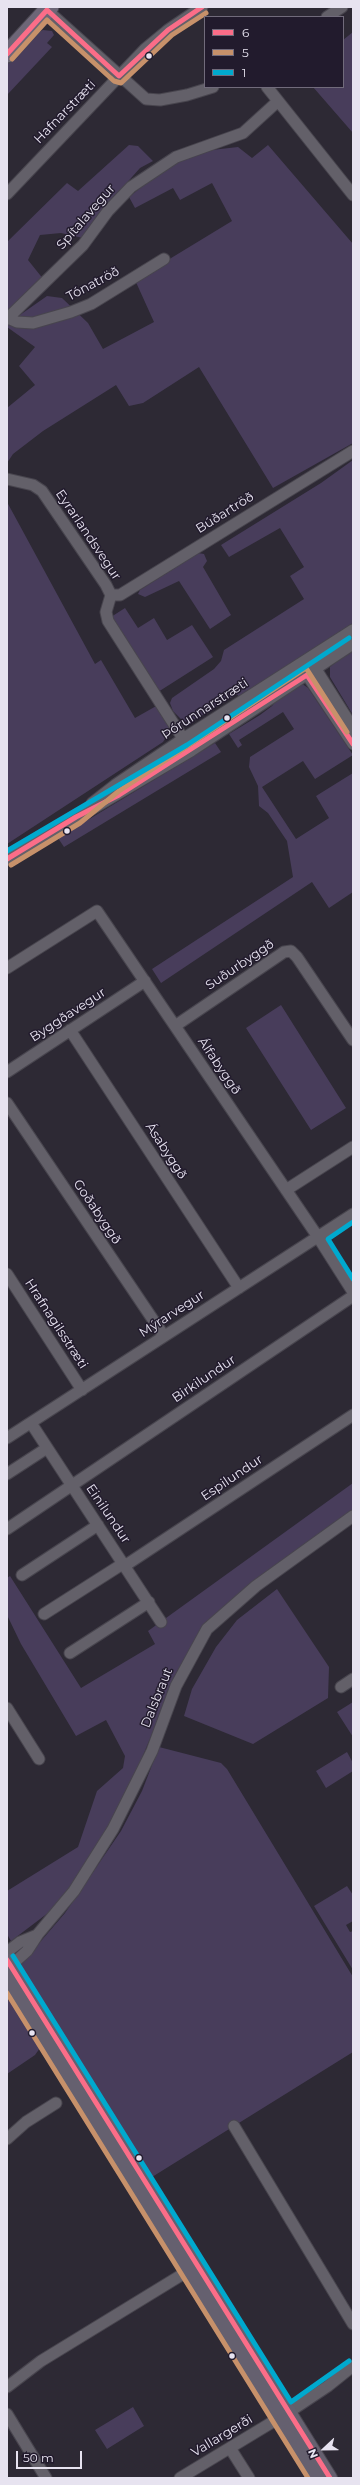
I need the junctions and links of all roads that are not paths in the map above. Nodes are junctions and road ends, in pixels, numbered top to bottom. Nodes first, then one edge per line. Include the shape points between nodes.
1 (202, 7) edge
2 (342, 7) edge
3 (49, 9) edge
4 (328, 16) edge
5 (7, 54) edge
6 (119, 76) junction
7 (210, 88) edge
8 (268, 88) edge
9 (278, 102) junction
10 (7, 194) edge
11 (353, 195) edge
12 (164, 259) dead end
13 (8, 318) edge
14 (353, 451) edge
15 (7, 479) edge
16 (111, 595) junction
17 (353, 630) edge
18 (353, 644) edge
19 (304, 661) junction
20 (311, 672) junction
21 (353, 728) edge
22 (183, 739) junction
23 (353, 744) edge
24 (190, 751) junction
25 (76, 817) junction
26 (7, 859) edge
27 (7, 968) edge
28 (145, 982) junction
29 (175, 1026) junction
30 (70, 1030) junction
31 (353, 1040) edge
32 (7, 1072) edge
33 (7, 1103) edge
34 (353, 1147) edge
35 (286, 1190) junction
36 (353, 1214) edge
37 (318, 1236) junction
38 (7, 1274) edge
39 (239, 1288) junction
40 (353, 1292) edge
41 (353, 1296) edge
42 (164, 1336) junction
43 (82, 1390) junction
44 (353, 1415) edge
45 (31, 1423) junction
46 (7, 1438) edge
47 (47, 1448) junction
48 (7, 1474) edge
49 (71, 1485) junction
50 (353, 1516) edge
51 (98, 1525) junction
52 (7, 1529) edge
53 (125, 1564) junction
54 (22, 1575) dead end
55 (149, 1602) junction
56 (44, 1614) dead end
57 (161, 1622) dead end
58 (70, 1653) dead end
59 (353, 1679) edge
60 (341, 1687) dead end
61 (7, 1708) edge
62 (39, 1759) dead end
63 (8, 1962) edge
64 (7, 1980) edge
65 (7, 1994) edge
66 (26, 2008) junction
67 (56, 2103) dead end
68 (234, 2126) dead end
69 (7, 2139) edge
70 (193, 2271) junction
71 (353, 2324) edge
72 (353, 2366) edge
73 (7, 2388) edge
74 (7, 2414) edge
75 (284, 2415) junction
76 (230, 2448) junction
77 (46, 2478) edge
78 (180, 2478) edge
79 (249, 2478) edge
80 (316, 2478) edge
81 (330, 2478) edge

1 - 6 street, Hafnarstræti via 168,30
2 - 4 street
3 - 5 highway
3 - 6 street
6 - 7 street via 139,94 152,100 187,95
6 - 10 street, Hafnarstræti
8 - 9 street
9 - 11 street
9 - 13 street, Spítalavegur via 243,133 176,157 131,187 108,210 83,245
12 - 13 street, Tónatröð via 91,304 71,312 32,323 17,322
14 - 16 street, Búðartröð via 120,595
15 - 16 street, Eyrarlandsvegur via 33,485 42,491
16 - 22 street, Eyrarlandsvegur via 106,612 108,621
17 - 19 street, Þórunnarstræti
18 - 20 street, Þórunnarstræti
19 - 20 street
19 - 22 street, Þórunnarstræti
20 - 21 street
20 - 23 street
20 - 24 street, Þórunnarstræti
22 - 24 street, Eyrarlandsvegur
22 - 25 street, Þórunnarstræti via 115,784
24 - 25 street, Þórunnarstræti via 119,795
25 - 26 street, Þórunnarstræti
27 - 28 street, Álfabyggð via 97,911
28 - 29 street, Álfabyggð
28 - 30 street, Byggðavegur
29 - 31 street, Suðurbyggð via 271,960 291,951 298,956
29 - 35 street, Álfabyggð
30 - 32 street, Byggðavegur
30 - 39 street, Ásabyggð
33 - 42 street, Goðabyggð
34 - 35 street
35 - 37 street, Álfabyggð
36 - 37 street, Mýrarvegur
37 - 39 street, Mýrarvegur
37 - 40 street, Álfabyggð
38 - 43 street, Hrafnagilsstræti
39 - 42 street, Mýrarvegur
41 - 49 street, Birkilundur
42 - 43 street, Mýrarvegur
43 - 45 street, Mýrarvegur
44 - 53 street, Espilundur
45 - 46 street, Mýrarvegur
45 - 47 street, Einilundur
47 - 48 street
47 - 49 street, Einilundur
49 - 51 street, Einilundur
49 - 52 street, Birkilundur
50 - 63 street, Dalsbraut via 256,1586 207,1629 176,1686 152,1751 114,1829 87,1873 27,1951
51 - 53 street, Einilundur
51 - 54 street
53 - 55 street, Einilundur
53 - 56 street, Espilundur
55 - 57 street, Einilundur
55 - 58 street
59 - 60 street
61 - 62 street
63 - 70 main road
64 - 66 main road
65 - 66 main road
66 - 70 main road
67 - 69 street via 26,2122
68 - 71 street
70 - 73 street via 41,2361
70 - 75 main road
72 - 75 street, Vallargerði
74 - 77 street
75 - 76 street, Vallargerði
75 - 80 main road
75 - 81 main road
76 - 78 street, Vallargerði
76 - 79 street

